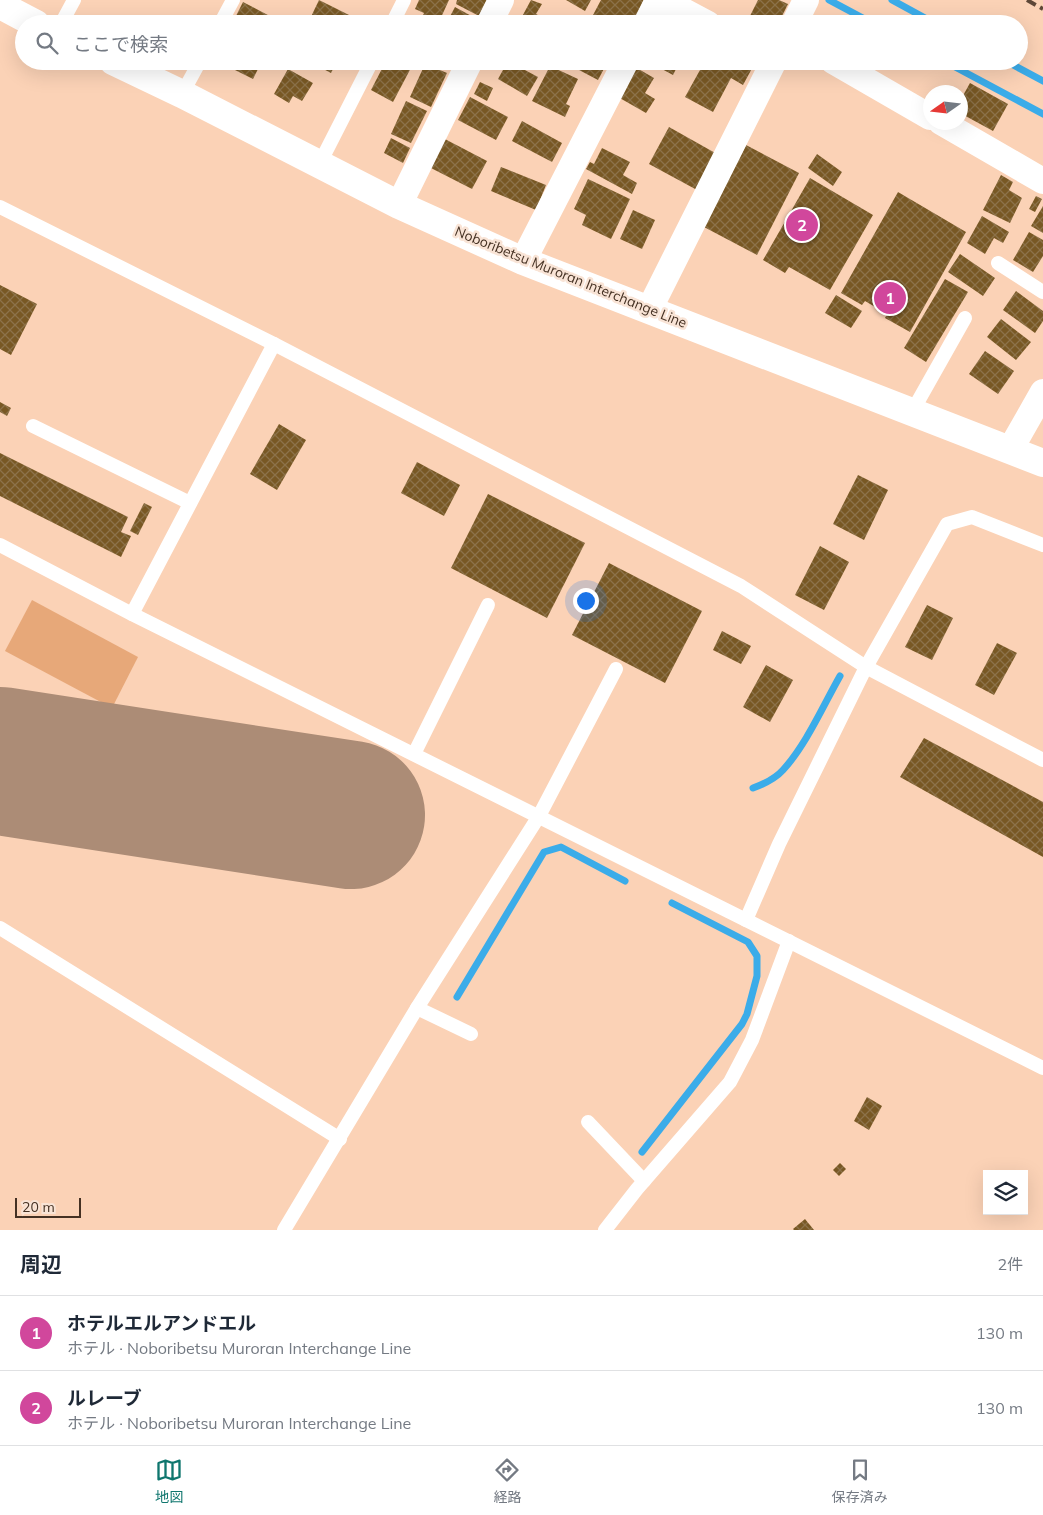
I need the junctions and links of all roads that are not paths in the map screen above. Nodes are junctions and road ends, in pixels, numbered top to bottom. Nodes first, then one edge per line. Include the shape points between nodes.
1 (74, 0) edge
2 (233, 0) edge
3 (404, 0) edge
4 (501, 0) edge
5 (658, 0) edge
6 (663, 0) edge
7 (806, 0) edge
8 (0, 5) edge
9 (19, 15) edge
10 (66, 15) edge
11 (225, 15) edge
12 (396, 15) edge
13 (494, 15) edge
14 (650, 15) edge
15 (691, 15) edge
16 (798, 15) edge
17 (133, 70) edge
18 (195, 70) edge
19 (367, 70) edge
20 (466, 70) edge
21 (621, 70) edge
22 (769, 70) edge
23 (849, 70) edge
24 (182, 94) junction
25 (923, 113) edge
26 (954, 130) edge
27 (320, 163) junction
28 (1043, 181) edge
29 (400, 205) junction
30 (0, 207) edge
31 (523, 260) junction
32 (998, 263) dead end
33 (1043, 292) edge
34 (649, 310) junction
35 (965, 318) dead end
36 (274, 344) junction
37 (1043, 392) edge
38 (912, 412) junction
39 (33, 426) dead end
40 (1010, 450) junction
41 (1043, 463) edge
42 (190, 503) junction
43 (0, 545) edge
44 (1043, 545) edge
45 (488, 605) dead end
46 (132, 614) junction
47 (866, 667) junction
48 (616, 669) dead end
49 (414, 754) junction
50 (1043, 760) edge
51 (539, 816) junction
52 (746, 920) junction
53 (0, 928) edge
54 (789, 941) junction
55 (417, 1008) junction
56 (471, 1034) dead end
57 (1043, 1068) edge
58 (588, 1122) dead end
59 (340, 1139) junction
60 (644, 1181) junction
61 (284, 1230) edge
62 (605, 1230) edge

1 - 10 lane
2 - 11 lane
3 - 12 lane
4 - 13 street
5 - 14 street
6 - 15 street
7 - 16 street
8 - 9 main road
17 - 24 main road, Noboribetsu Muroran Interchange Line
18 - 24 lane
19 - 27 lane
20 - 29 street
21 - 31 street
22 - 34 street
23 - 25 street
24 - 27 main road, Noboribetsu Muroran Interchange Line
26 - 28 street
27 - 29 main road, Noboribetsu Muroran Interchange Line
29 - 31 main road, Noboribetsu Muroran Interchange Line
30 - 36 lane
31 - 34 main road, Noboribetsu Muroran Interchange Line
32 - 33 lane
34 - 38 main road, Noboribetsu Muroran Interchange Line
35 - 38 lane
36 - 42 lane
36 - 47 lane via 741,586
37 - 40 street
38 - 40 main road, Noboribetsu Muroran Interchange Line
39 - 42 lane
40 - 41 main road, Noboribetsu Muroran Interchange Line
42 - 46 lane
43 - 46 lane
44 - 47 lane via 972,516 947,524
45 - 49 lane
46 - 49 lane
47 - 50 lane
47 - 52 lane via 779,844
48 - 51 lane
49 - 51 lane
51 - 52 lane
51 - 55 lane
52 - 54 lane
53 - 59 lane
54 - 57 lane
54 - 60 lane via 752,1040 730,1082
55 - 56 lane
55 - 59 lane
58 - 60 lane
59 - 61 lane
60 - 62 lane

